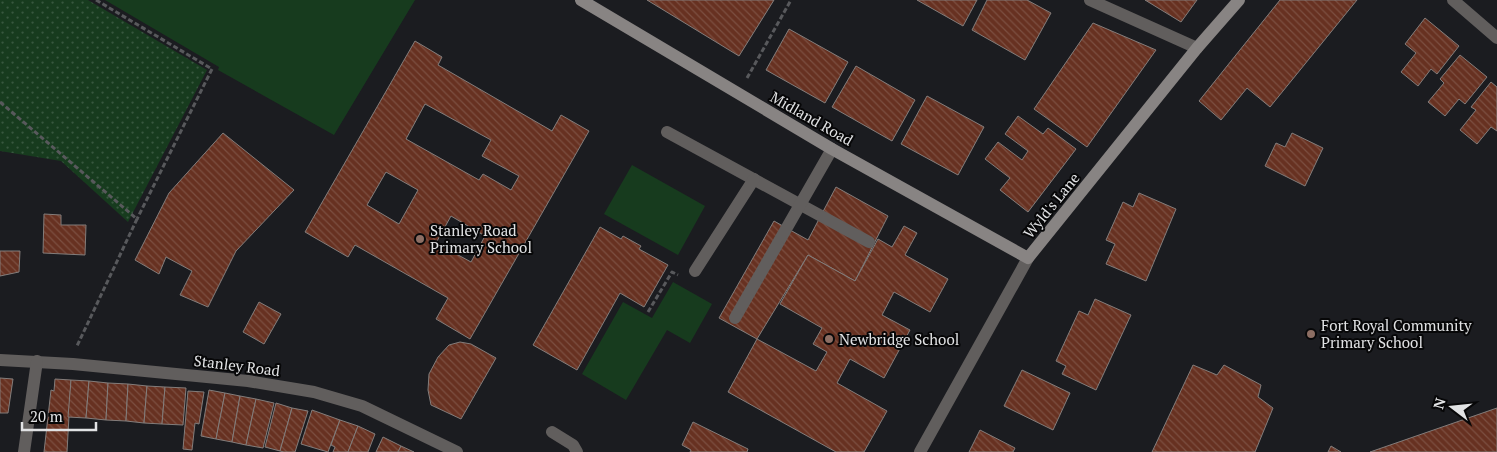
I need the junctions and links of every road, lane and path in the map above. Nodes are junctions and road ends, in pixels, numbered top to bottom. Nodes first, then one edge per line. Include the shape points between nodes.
1 (96, 0) edge
2 (581, 0) edge
3 (791, 0) edge
4 (1090, 0) edge
5 (1239, 0) edge
6 (1453, 0) edge
7 (1497, 38) edge
8 (1197, 48) junction
9 (738, 93) junction
10 (0, 102) edge
11 (667, 132) dead end
12 (832, 149) junction
13 (754, 179) junction
14 (801, 204) junction
15 (137, 219) junction
16 (869, 242) dead end
17 (1028, 258) junction
18 (694, 271) joint
19 (648, 312) dead end
20 (735, 318) dead end
21 (0, 360) edge
22 (37, 361) junction
23 (73, 364) junction
24 (552, 432) dead end
25 (24, 452) edge
26 (457, 452) edge
27 (577, 452) edge
28 (920, 452) edge

1 - 15 path via 212,69
2 - 9 main road, Midland Road
3 - 9 path
4 - 8 street
5 - 8 main road, Wyld's Lane
6 - 7 street
8 - 17 main road, Wyld's Lane
9 - 12 main road, Midland Road
10 - 15 path
11 - 13 street
12 - 14 street
12 - 17 main road, Midland Road
13 - 14 street
13 - 18 street
14 - 16 street
14 - 20 street
15 - 23 path via 78,340
17 - 28 street, Wyld's Lane
18 - 19 path via 688,282 672,272
21 - 22 street, Stanley Road
22 - 23 street, Stanley Road
22 - 25 street
23 - 26 street, Stanley Road via 248,381 314,392 362,406
24 - 27 street via 573,445

